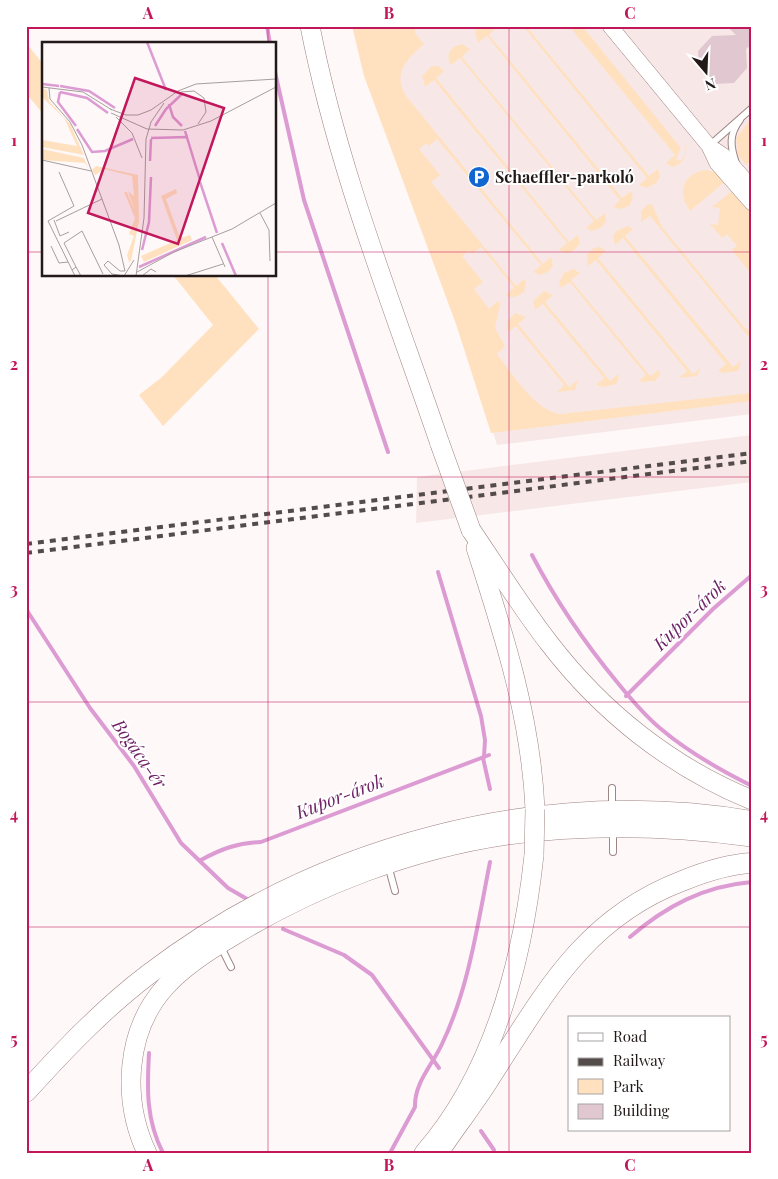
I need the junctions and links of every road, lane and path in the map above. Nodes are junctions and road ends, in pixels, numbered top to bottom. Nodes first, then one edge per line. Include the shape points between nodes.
1 (310, 26) edge
2 (610, 26) edge
3 (752, 108) edge
4 (740, 120) junction
5 (709, 146) junction
6 (742, 175) junction
7 (752, 188) edge
8 (752, 203) edge
9 (482, 552) junction
10 (612, 788) dead end
11 (752, 800) edge
12 (612, 820) junction
13 (752, 821) edge
14 (752, 837) edge
15 (613, 852) dead end
16 (752, 863) edge
17 (388, 865) junction
18 (394, 891) dead end
19 (220, 944) junction
20 (231, 966) dead end
21 (26, 1092) edge
22 (431, 1149) edge
23 (147, 1153) edge

1 - 9 main road, bridge via 347,173 440,444
2 - 5 street
3 - 4 lane
4 - 5 lane
4 - 6 lane via 734,127 731,140
5 - 6 street
5 - 8 street via 717,163
6 - 7 street
9 - 11 main road via 548,643 589,691 649,743 678,762
9 - 22 main road, bridge via 520,694 533,771 534,855 522,936 505,999 479,1064
10 - 12 lane
12 - 13 highway via 667,812
12 - 14 main road
12 - 15 lane
12 - 17 main road via 456,846
12 - 21 highway via 549,815 441,834 363,857 302,883 235,917 149,974 78,1037
16 - 22 highway via 714,870 671,885 634,905 593,936 549,987 488,1081
17 - 18 lane
17 - 19 main road via 307,896
19 - 20 lane
19 - 23 main road via 198,958 165,987 139,1032 132,1067 131,1098

